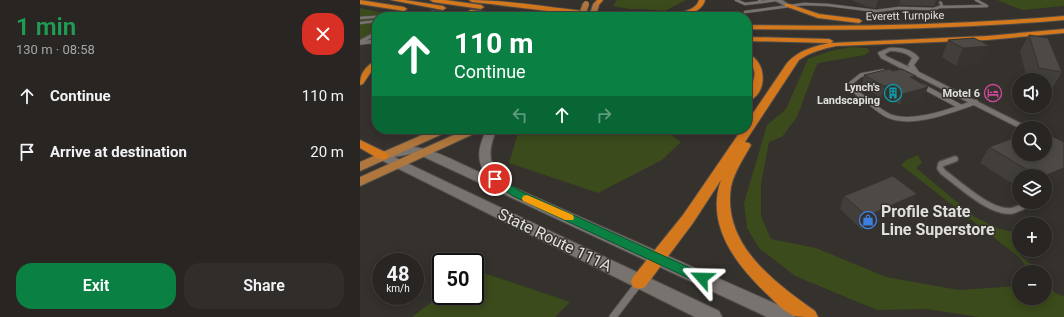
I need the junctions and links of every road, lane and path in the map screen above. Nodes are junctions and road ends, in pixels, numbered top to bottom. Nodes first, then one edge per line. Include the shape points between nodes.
1 (394, 0) edge
2 (433, 0) edge
3 (472, 0) edge
4 (502, 0) edge
5 (702, 0) edge
6 (736, 0) edge
7 (776, 0) edge
8 (936, 0) edge
9 (976, 0) edge
10 (587, 1) edge
11 (760, 1) edge
12 (360, 2) edge
13 (598, 2) edge
14 (788, 5) junction
15 (530, 7) junction
16 (940, 7) junction
17 (427, 12) edge
18 (475, 12) edge
19 (526, 12) edge
20 (583, 12) edge
21 (586, 12) edge
22 (594, 12) edge
23 (683, 12) edge
24 (745, 12) dead end
25 (1064, 12) edge
26 (372, 17) edge
27 (360, 18) edge
28 (1064, 18) edge
29 (752, 20) edge
30 (863, 21) junction
31 (372, 22) edge
32 (360, 23) edge
33 (1064, 26) edge
34 (752, 27) edge
35 (1064, 32) edge
36 (752, 33) edge
37 (372, 36) edge
38 (752, 39) edge
39 (944, 40) junction
40 (372, 42) edge
41 (360, 43) edge
42 (752, 61) edge
43 (372, 68) edge
44 (885, 71) edge
45 (912, 73) junction
46 (782, 76) junction
47 (360, 82) edge
48 (915, 82) edge
49 (752, 92) edge
50 (976, 102) junction
51 (961, 107) junction
52 (1012, 121) edge
53 (752, 122) edge
54 (752, 133) edge
55 (434, 134) edge
56 (466, 134) edge
57 (490, 134) edge
58 (744, 134) edge
59 (751, 134) edge
60 (360, 143) edge
61 (426, 153) junction
62 (383, 156) junction
63 (955, 158) dead end
64 (400, 165) junction
65 (360, 167) edge
66 (360, 182) edge
67 (516, 194) junction
68 (1015, 209) edge
69 (658, 258) junction
70 (639, 282) junction
71 (613, 317) edge
72 (713, 317) edge
73 (786, 317) edge
74 (809, 317) edge

1 - 18 highway
2 - 19 highway
3 - 15 highway
4 - 15 highway
5 - 23 highway via 702,4 697,8
6 - 11 lane via 742,3
7 - 11 lane
7 - 14 main road
8 - 16 lane via 942,4
9 - 16 lane via 986,6
10 - 20 main road, bridge
12 - 17 highway
13 - 22 main road, bridge
14 - 16 lane via 819,4 876,11
14 - 24 lane
14 - 30 highway via 818,16
15 - 21 highway
25 - 30 highway
26 - 27 lane
28 - 34 highway, Everett Turnpike via 919,27
29 - 30 highway
31 - 32 lane
33 - 36 highway, Everett Turnpike via 911,34
35 - 39 highway
37 - 41 street
38 - 39 highway
39 - 46 highway via 823,46 796,58
40 - 41 lane
42 - 49 highway via 760,75
43 - 47 highway
44 - 51 lane via 858,76 851,83 854,91 888,116 909,120
45 - 45 street via 883,57 882,53 891,49 911,53 916,58 912,65
45 - 50 street
46 - 53 highway
46 - 54 highway
48 - 51 lane
50 - 51 lane
50 - 52 street
55 - 62 main road
56 - 61 main road
57 - 67 main road via 484,149 486,167 495,179
58 - 69 highway via 688,219
59 - 74 highway via 730,174 724,194 726,225 732,240 748,264 774,290
60 - 62 highway
61 - 62 main road, State Route 111A via 408,150
61 - 64 main road
61 - 67 main road, State Route 111A
62 - 64 main road, State Route 111A
62 - 65 main road
63 - 68 lane via 941,164 943,172 988,204 1006,210
64 - 66 main road
64 - 70 main road, State Route 111A
67 - 69 main road, State Route 111A
69 - 70 highway
69 - 73 main road, State Route 111A
70 - 71 lane
70 - 72 main road, State Route 111A

